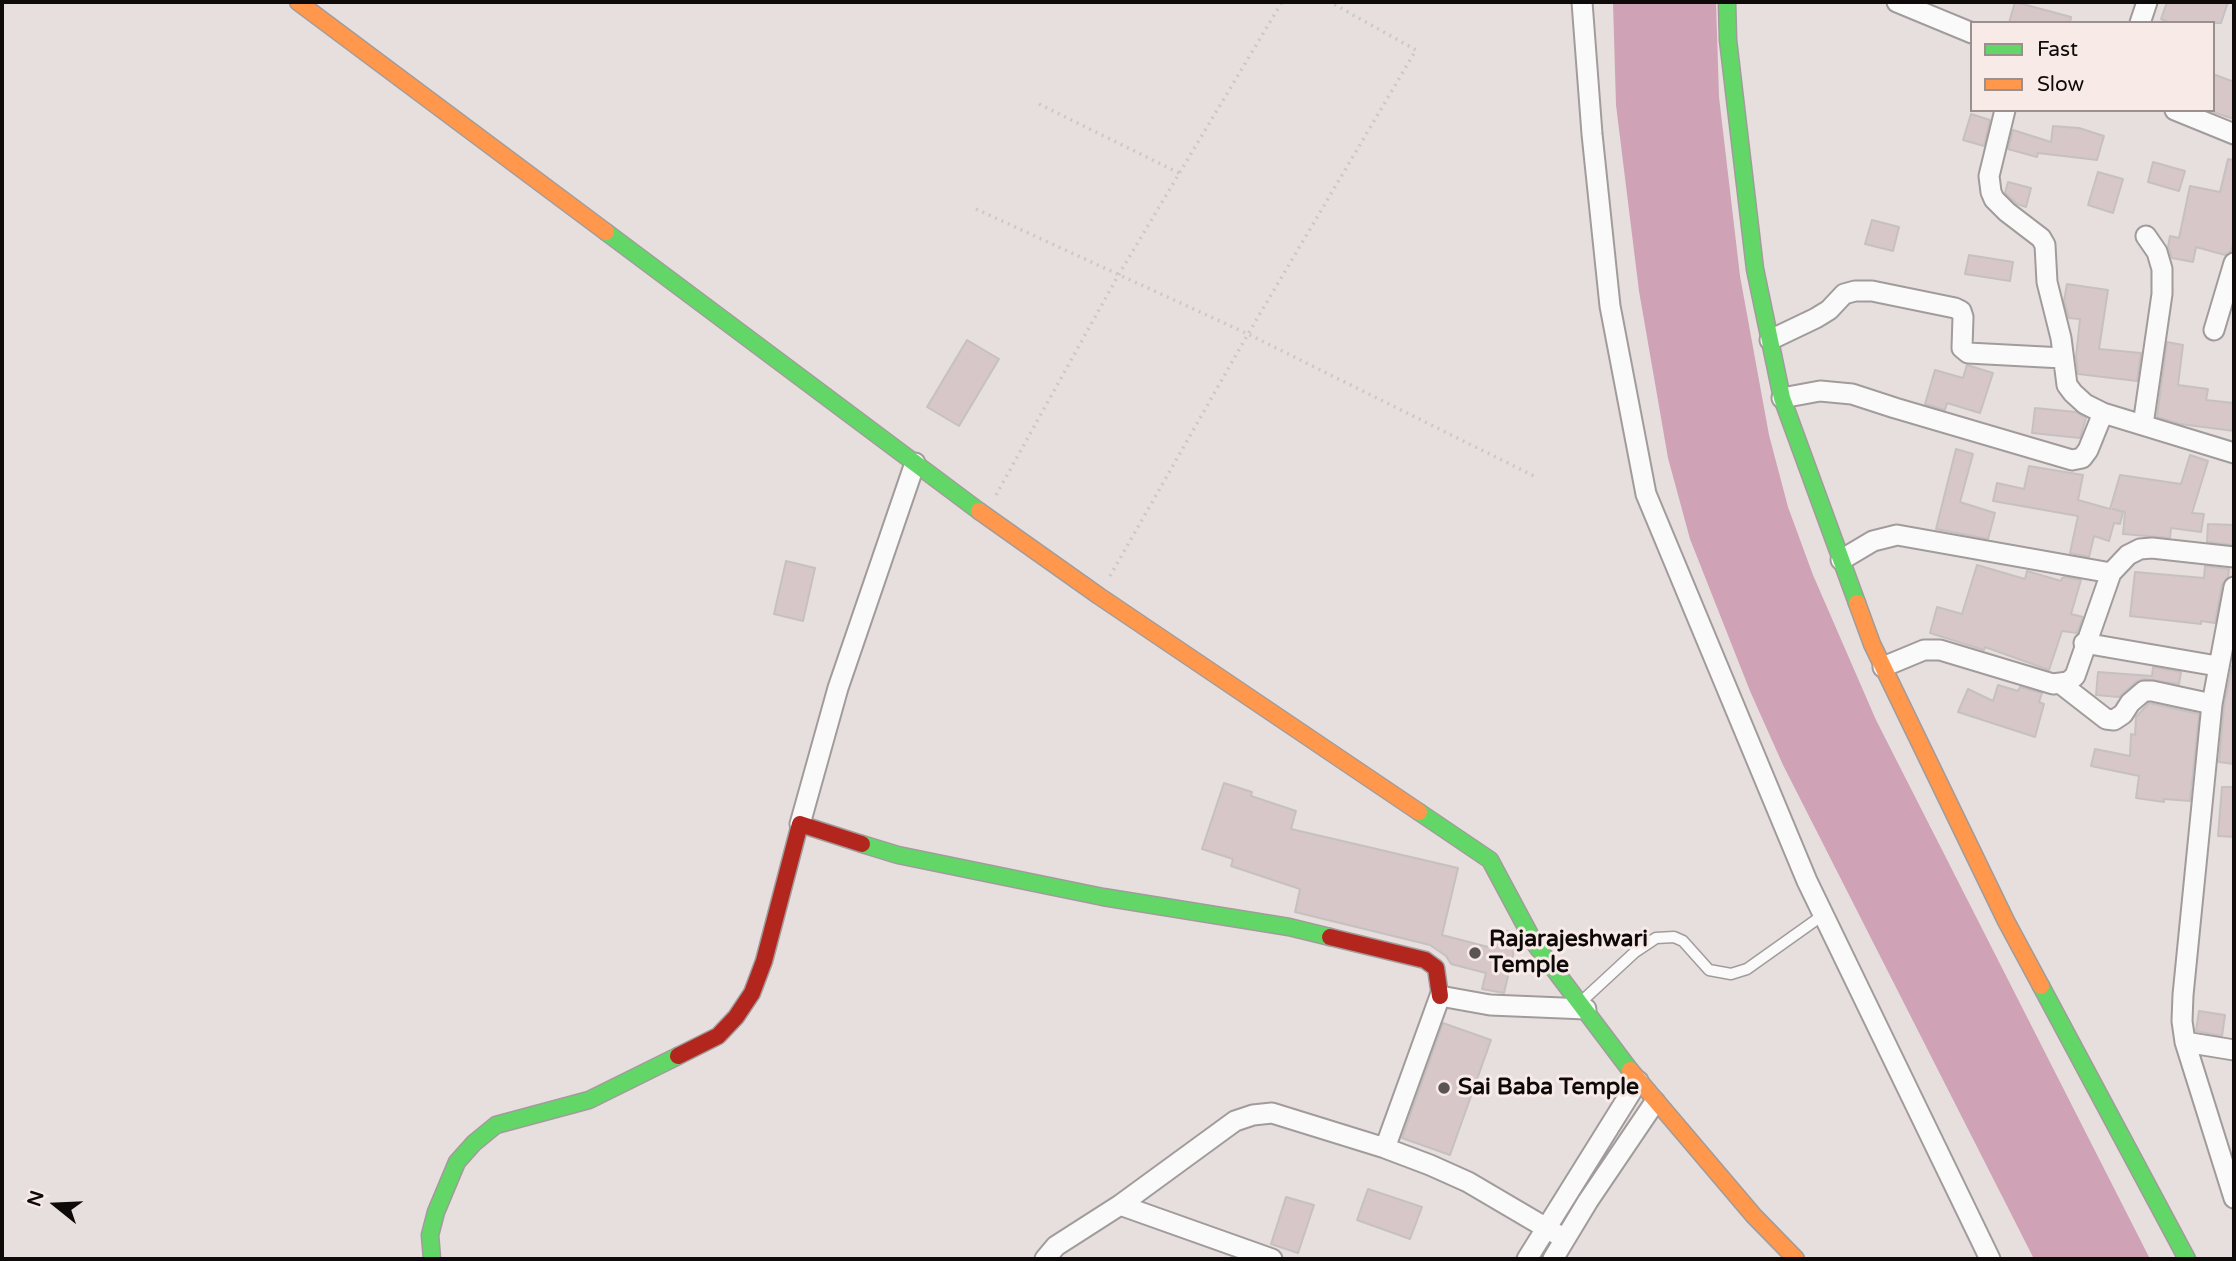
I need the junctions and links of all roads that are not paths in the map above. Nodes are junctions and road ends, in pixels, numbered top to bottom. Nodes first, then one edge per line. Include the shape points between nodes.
1 (298, 2) edge
2 (1582, 2) edge
3 (1727, 2) edge
4 (1897, 2) edge
5 (2147, 2) edge
6 (2141, 21) edge
7 (1970, 32) edge
8 (2005, 112) edge
9 (2180, 112) edge
10 (2234, 134) edge
11 (2146, 236) dead end
12 (2234, 263) edge
13 (2214, 330) dead end
14 (1770, 340) junction
15 (2063, 358) junction
16 (1782, 398) junction
17 (2103, 413) junction
18 (2143, 425) junction
19 (2234, 453) edge
20 (915, 464) junction
21 (2234, 557) edge
22 (1841, 560) junction
23 (2111, 573) junction
24 (2234, 587) edge
25 (2084, 643) junction
26 (2217, 666) junction
27 (1883, 667) junction
28 (2061, 684) junction
29 (2212, 704) junction
30 (800, 824) junction
31 (1823, 915) junction
32 (1440, 996) junction
33 (1583, 1006) junction
34 (2185, 1042) junction
35 (2234, 1050) edge
36 (1638, 1082) junction
37 (1655, 1102) junction
38 (1385, 1148) junction
39 (2234, 1198) edge
40 (1120, 1205) junction
41 (1546, 1228) junction
42 (1565, 1240) junction
43 (432, 1259) edge
44 (1045, 1259) edge
45 (1272, 1259) edge
46 (1527, 1259) edge
47 (1553, 1259) edge
48 (1796, 1259) edge
49 (1990, 1259) edge
50 (2187, 1259) edge

1 - 20 street
2 - 31 street via 1610,306 1647,494
3 - 14 street via 1746,202
4 - 7 street
5 - 6 street
8 - 15 street via 1989,176 1991,192 2045,245 2047,282
9 - 10 street
11 - 18 street via 2162,269 2162,294
12 - 13 street
14 - 15 street via 1829,310 1844,294 1871,291 1961,311 1962,348 1968,353
14 - 16 street
15 - 17 street via 2067,385
16 - 17 street via 1820,391 1852,394 2072,460 2088,450
16 - 22 street
17 - 18 street
18 - 19 street
20 - 30 street via 838,688
20 - 33 street via 1099,596 1490,860 1535,944
21 - 23 street via 2140,549
22 - 23 street via 1873,541 1897,535
22 - 27 street
23 - 25 street
24 - 26 street
25 - 26 street
25 - 28 street via 2075,676
26 - 29 street
27 - 28 street via 1924,649 1940,650
27 - 50 street via 2006,921
28 - 29 street via 2106,719 2123,714 2144,691
29 - 34 street via 2183,995
30 - 32 street via 898,855 1103,897 1289,927 1414,956 1436,968
30 - 43 street via 764,961 752,993 736,1017 718,1036 589,1100 496,1125 457,1162 430,1235
31 - 33 lane via 1747,969 1731,974 1709,970 1683,941 1656,938 1635,952
31 - 49 street
32 - 33 street via 1489,1005
32 - 38 street
33 - 36 street
34 - 35 street
34 - 39 street
36 - 37 street
36 - 41 street
37 - 42 street
37 - 48 street
38 - 40 street via 1272,1113 1253,1115 1235,1121
38 - 41 street via 1468,1182
40 - 44 street via 1056,1246
40 - 45 street
41 - 42 street
41 - 46 street
42 - 47 street

